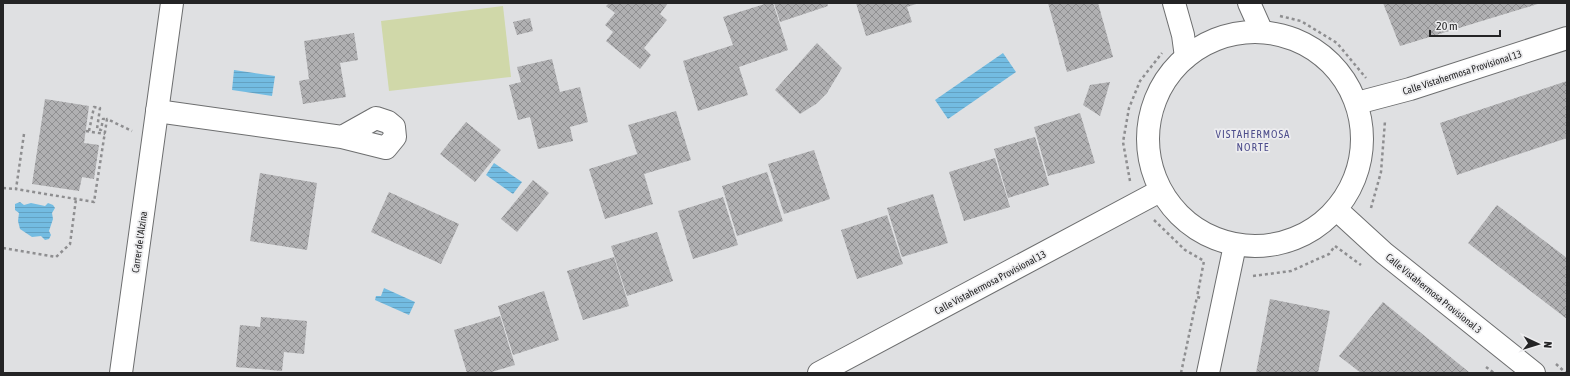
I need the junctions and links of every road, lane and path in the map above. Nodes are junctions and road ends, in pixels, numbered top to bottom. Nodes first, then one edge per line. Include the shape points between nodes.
1 (172, 3) edge
2 (1174, 3) edge
3 (1249, 3) edge
4 (1267, 23) junction
5 (1567, 38) edge
6 (1164, 51) dead end
7 (1186, 57) junction
8 (1368, 80) dead end
9 (1357, 103) junction
10 (157, 111) junction
11 (1391, 118) dead end
12 (107, 119) junction
13 (24, 134) dead end
14 (105, 134) junction
15 (154, 134) junction
16 (342, 137) dead end
17 (3, 188) edge
18 (16, 188) junction
19 (1132, 189) dead end
20 (1160, 191) junction
21 (76, 198) junction
22 (1337, 210) junction
23 (1375, 212) dead end
24 (1150, 216) dead end
25 (1235, 245) junction
26 (3, 248) edge
27 (1384, 253) junction
28 (1251, 282) dead end
29 (1197, 297) junction
30 (1223, 302) junction
31 (121, 373) edge
32 (819, 373) edge
33 (1181, 373) edge
34 (1208, 373) edge
35 (1534, 373) edge

1 - 10 street, Carrer de l'Alzina
2 - 7 street
3 - 4 street
4 - 7 street via 1222,37 1203,45
4 - 8 path via 1300,21 1337,43
4 - 9 street via 1320,53 1342,75
5 - 9 street, Calle Vistahermosa Provisional 13 via 1410,89
6 - 19 path via 1140,80 1129,108 1123,142
7 - 20 street via 1166,79 1154,105 1148,134 1150,163
9 - 22 street via 1362,131 1361,159 1352,186
10 - 15 street, Carrer de l'Alzina
10 - 16 street
11 - 23 path via 1385,121 1381,172 1370,207
12 - 14 path
12 - 14 path via 103,118 101,130 97,130 100,108 94,107 87,131
12 - 15 path via 129,130
13 - 18 path
14 - 21 path via 94,202
15 - 31 street, Carrer de l'Alzina
17 - 18 path
18 - 21 path
20 - 25 street via 1179,216 1205,235
20 - 32 street, Calle Vistahermosa Provisional 13
21 - 26 path via 70,244 56,256
22 - 25 street via 1316,229 1291,241 1263,247
22 - 27 street, Calle Vistahermosa Provisional 3
24 - 29 path via 1185,250 1204,261
25 - 30 street
27 - 28 path via 1369,270 1335,246 1329,254 1291,271 1253,275
27 - 35 street, Calle Vistahermosa Provisional 3
29 - 30 path
29 - 33 path
30 - 34 street

